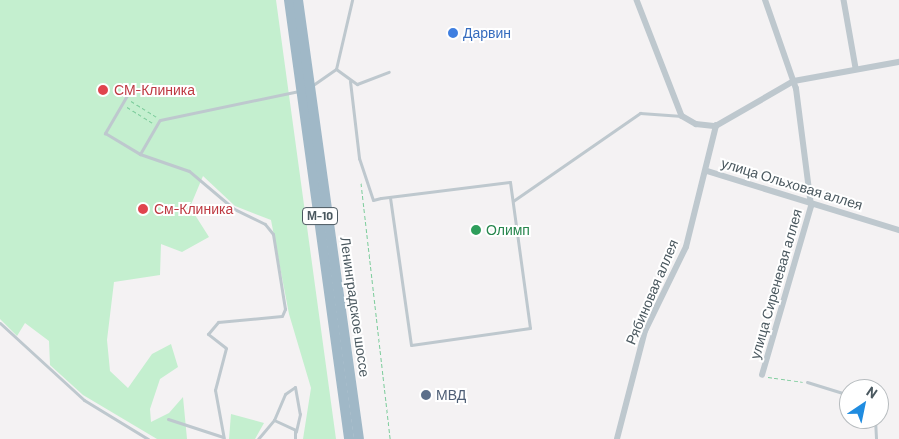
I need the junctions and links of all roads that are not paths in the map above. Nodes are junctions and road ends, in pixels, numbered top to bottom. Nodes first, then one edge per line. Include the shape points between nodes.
1 (289, 0) edge
2 (298, 0) edge
3 (352, 0) edge
4 (636, 0) edge
5 (765, 0) edge
6 (844, 0) edge
7 (899, 62) edge
8 (856, 68) junction
9 (336, 69) junction
10 (389, 72) dead end
11 (350, 81) junction
12 (794, 81) junction
13 (306, 89) junction
14 (129, 92) dead end
15 (682, 116) junction
16 (716, 126) junction
17 (140, 154) junction
18 (707, 171) junction
19 (390, 197) junction
20 (513, 201) junction
21 (811, 206) junction
22 (899, 230) edge
23 (0, 323) edge
24 (762, 375) road end
25 (807, 382) road end
26 (839, 392) edge
27 (168, 419) dead end
28 (274, 420) junction
29 (296, 432) junction
30 (224, 438) edge
31 (148, 439) edge
32 (258, 439) edge
33 (295, 439) edge
34 (349, 439) edge
35 (359, 439) edge
36 (617, 439) edge

1 - 13 highway, Ленинградское шоссе / М-10
2 - 13 highway, Ленинградское шоссе / М-10
3 - 9 lane
4 - 15 street
5 - 12 street, улица Сиреневая аллея
6 - 8 street
7 - 8 street
8 - 12 street
9 - 11 lane
9 - 13 lane
10 - 11 lane via 358,84
11 - 19 lane via 358,158 373,200
12 - 16 street
12 - 21 street, улица Сиреневая аллея
13 - 17 lane via 160,120
13 - 34 highway, Ленинградское шоссе / М-10
13 - 35 highway, Ленинградское шоссе / М-10
14 - 17 lane via 105,133
15 - 16 street via 696,124
15 - 20 lane via 640,113
16 - 18 street, Рябиновая аллея
17 - 30 lane via 189,171 234,209 265,224 273,234 285,309 282,316 218,322 208,334 226,348 215,390
18 - 21 street, улица Ольховая аллея
18 - 36 street, Рябиновая аллея via 686,247 645,332
19 - 20 lane via 510,182
19 - 20 lane via 411,345 530,328
21 - 22 street, улица Ольховая аллея
21 - 24 street, улица Сиреневая аллея
23 - 31 lane via 84,400
25 - 26 lane
27 - 30 lane
28 - 29 lane
28 - 29 lane via 285,394 295,387 300,414
28 - 32 lane
29 - 33 lane

